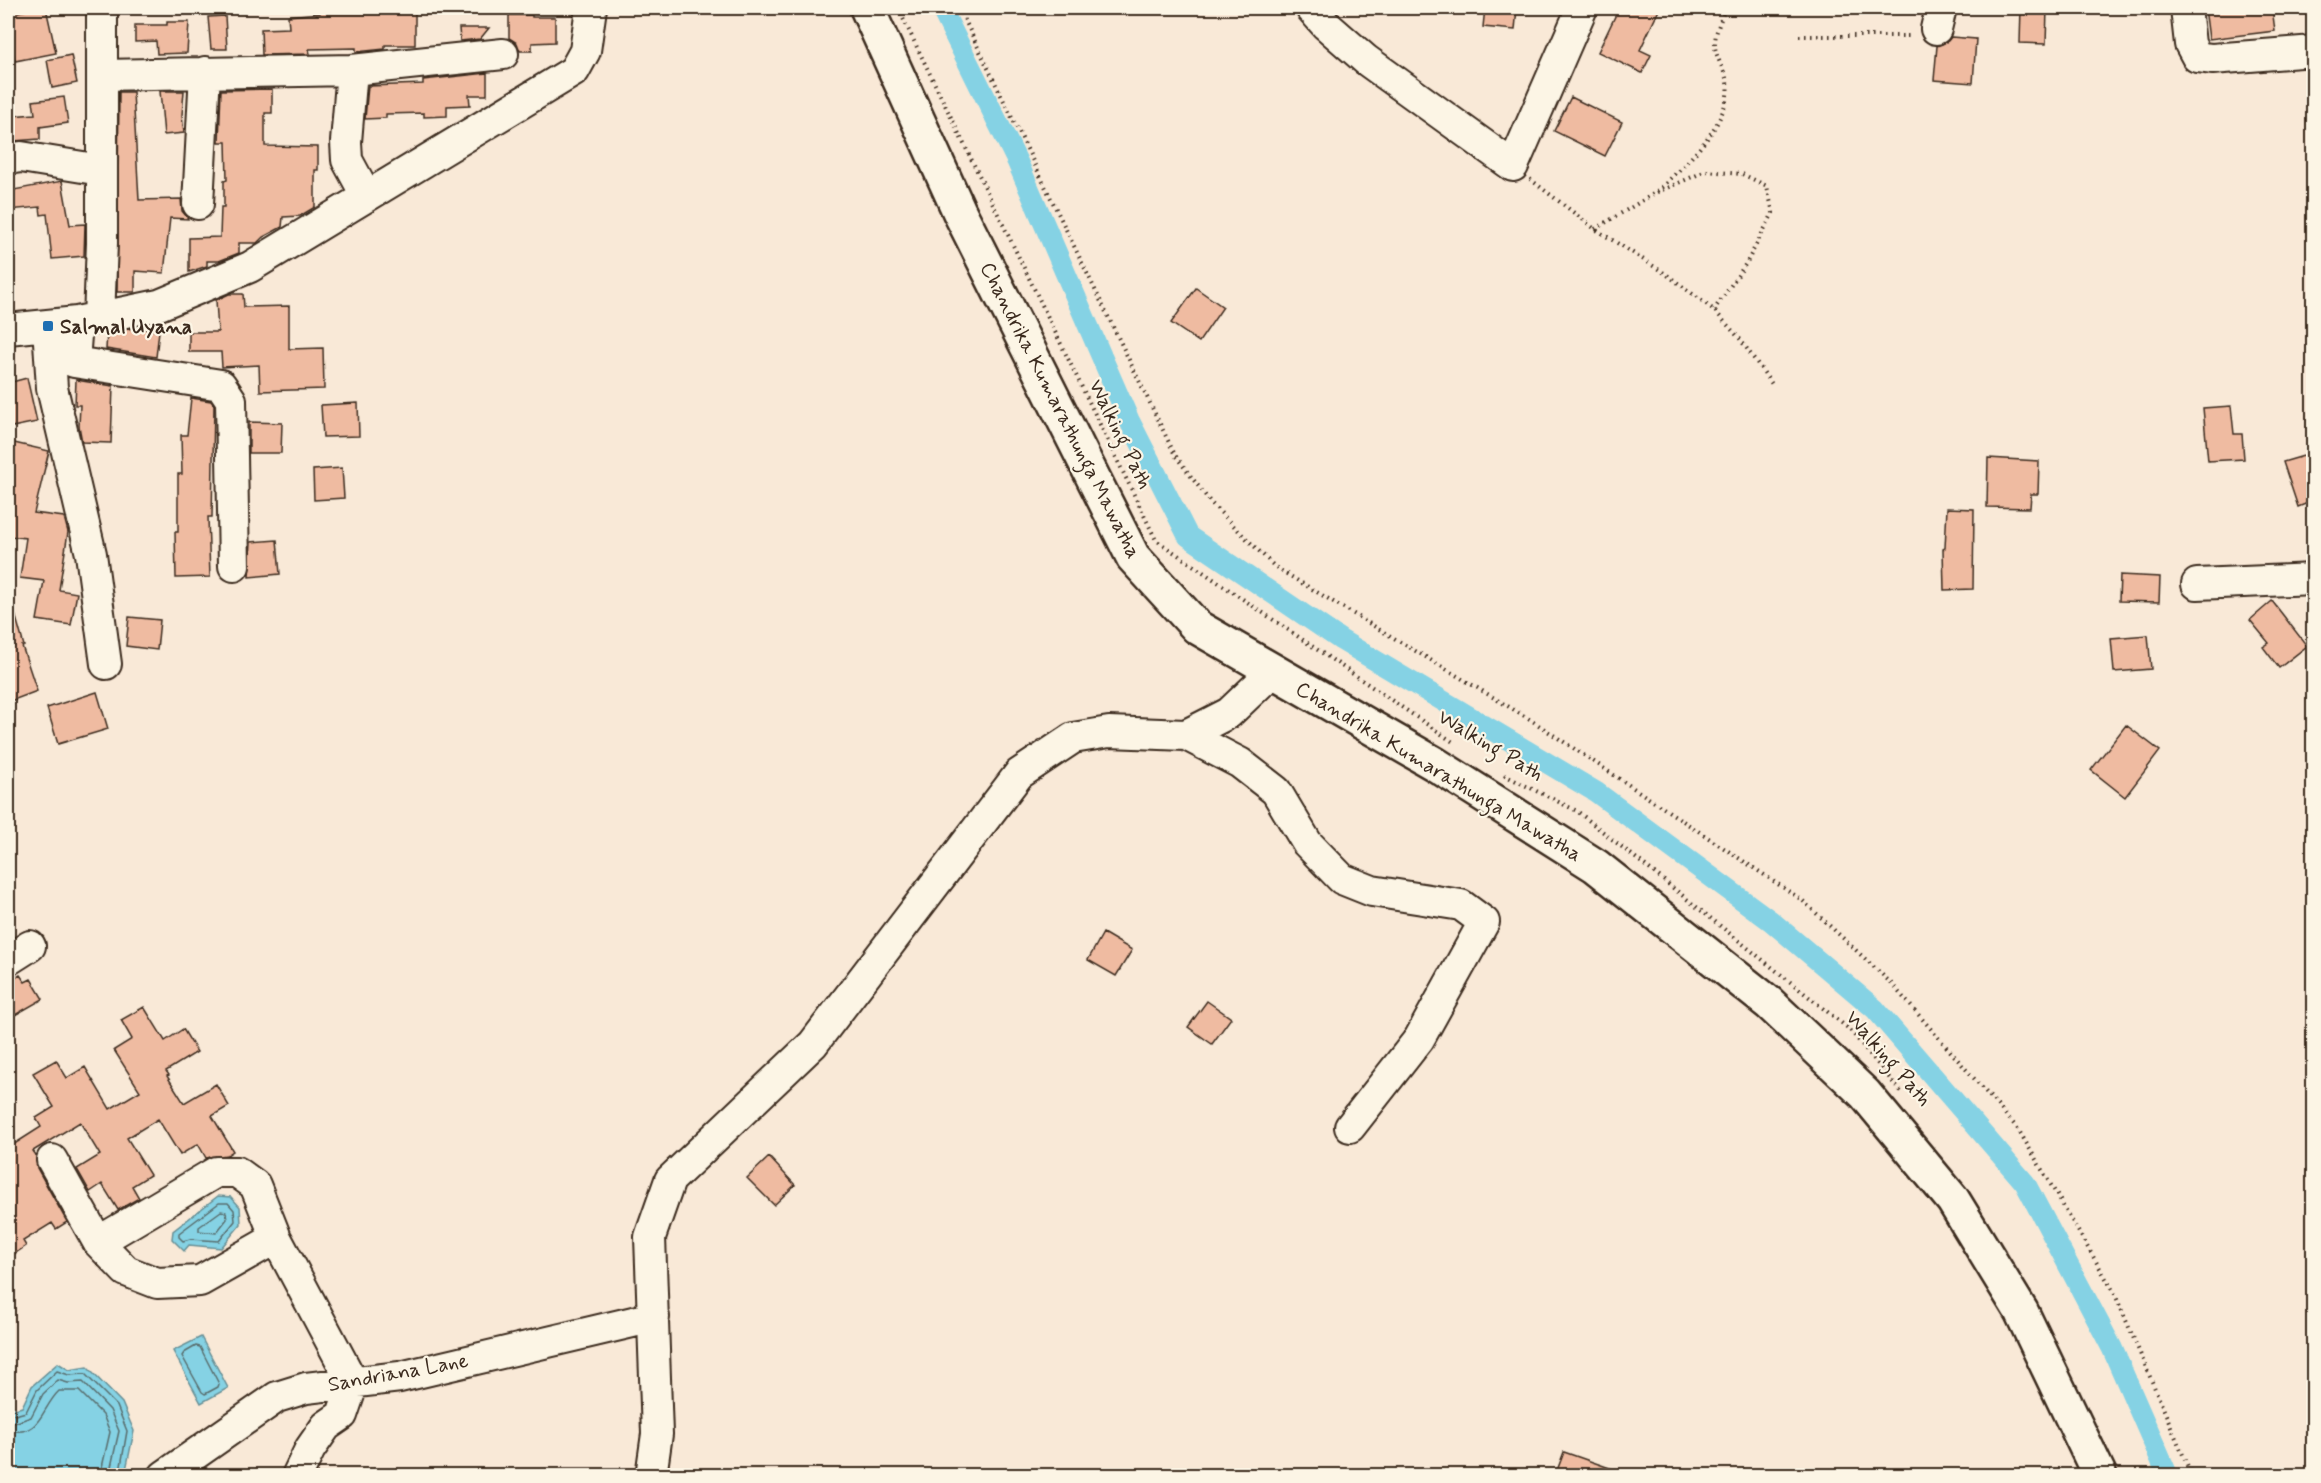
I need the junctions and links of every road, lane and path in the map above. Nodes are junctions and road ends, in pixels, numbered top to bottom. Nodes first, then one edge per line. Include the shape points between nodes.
1 (102, 8) edge
2 (591, 8) edge
3 (867, 8) edge
4 (898, 8) edge
5 (959, 8) edge
6 (1311, 8) edge
7 (1582, 8) edge
8 (1725, 8) edge
9 (2186, 8) edge
10 (1939, 18) edge
11 (1799, 36) dead end
12 (2313, 51) edge
13 (503, 54) dead end
14 (352, 70) junction
15 (205, 72) junction
16 (103, 75) junction
17 (8, 159) edge
18 (1513, 166) junction
19 (101, 170) junction
20 (1655, 193) junction
21 (366, 195) junction
22 (198, 204) dead end
23 (1595, 229) junction
24 (1714, 310) junction
25 (75, 322) junction
26 (8, 329) edge
27 (1774, 387) dead end
28 (234, 566) dead end
29 (2313, 579) edge
30 (2198, 584) dead end
31 (106, 664) dead end
32 (1273, 671) junction
33 (1186, 735) junction
34 (1462, 748) dead end
35 (1502, 773) dead end
36 (1902, 1094) dead end
37 (1350, 1126) dead end
38 (52, 1160) dead end
39 (276, 1238) junction
40 (98, 1242) junction
41 (654, 1317) junction
42 (353, 1383) junction
43 (164, 1476) edge
44 (297, 1476) edge
45 (651, 1476) edge
46 (2100, 1476) edge
47 (2192, 1476) edge

1 - 16 street
2 - 21 street via 585,51 574,71
3 - 32 main road, Chandrika Kumarathunga Mawatha via 960,213 1133,557 1197,627
4 - 34 path, Walking Path via 1156,540
5 - 47 path via 1175,455 1210,503 1275,567 1531,720 1802,900 1890,982 2018,1129 2114,1292
6 - 18 street via 1366,60
7 - 18 street
8 - 20 path via 1714,44 1727,84 1725,107 1709,136
9 - 12 street via 2190,44 2197,57
10 - 11 path via 1918,36
13 - 14 street
14 - 15 street
14 - 21 street via 347,160
15 - 16 street
15 - 22 street
16 - 19 street
17 - 19 street via 21,157
18 - 23 path
19 - 25 street
20 - 23 path
20 - 24 path via 1706,171 1742,174 1767,186 1773,213 1747,262
21 - 25 street via 250,267 159,306
23 - 24 path
24 - 27 path
25 - 26 street
25 - 28 street via 74,362 221,385 231,400
25 - 31 street via 52,388 90,554
29 - 30 street
32 - 33 street via 1229,713
32 - 46 main road, Chandrika Kumarathunga Mawatha via 1435,764 1596,866 1769,1003 1865,1094 1953,1200 2022,1311
33 - 37 street via 1240,762 1276,790 1307,843 1342,879 1372,891 1461,905 1484,922 1419,1039
33 - 41 street via 1109,732 1073,738 1019,774 813,1044 670,1180 650,1237
35 - 36 path, Walking Path via 1577,811 1850,1029
38 - 40 street
39 - 40 street via 200,1281 157,1282 126,1271
39 - 40 street via 255,1185 237,1172 216,1172
39 - 42 street
41 - 42 street, Sandriana Lane via 400,1377
41 - 45 street via 657,1434
42 - 43 street, Sandriana Lane via 306,1388 277,1397
42 - 44 street via 342,1415 326,1426

